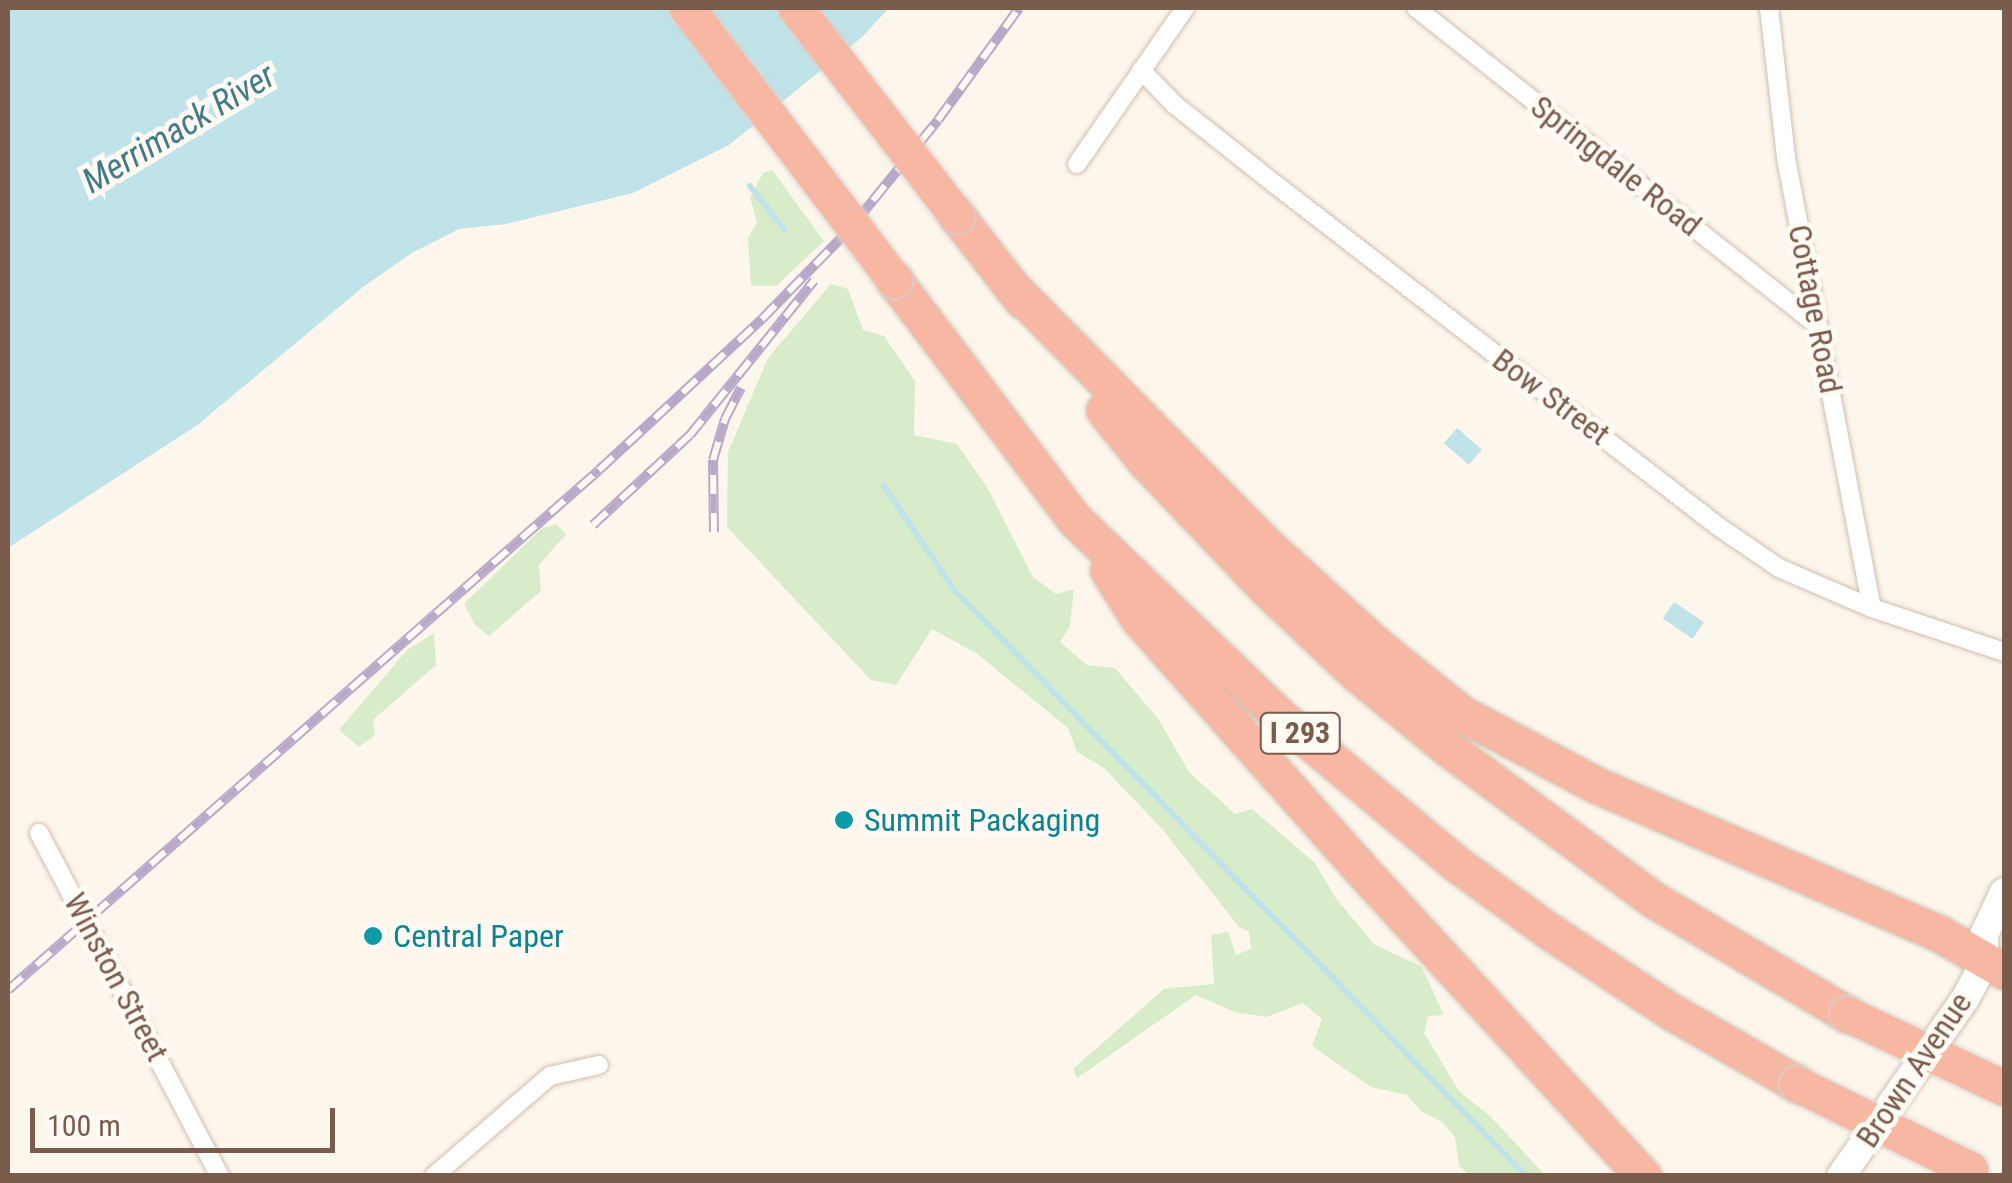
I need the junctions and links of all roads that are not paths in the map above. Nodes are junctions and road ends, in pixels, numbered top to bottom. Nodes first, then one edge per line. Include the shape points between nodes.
1 (687, 8) edge
2 (796, 8) edge
3 (1185, 8) edge
4 (1416, 8) edge
5 (1769, 8) edge
6 (1141, 70) junction
7 (1077, 164) dead end
8 (1010, 284) junction
9 (1816, 324) junction
10 (1074, 518) junction
11 (1872, 608) junction
12 (2004, 652) edge
13 (39, 833) dead end
14 (2004, 892) edge
15 (1998, 962) edge
16 (599, 1064) dead end
17 (2004, 1088) edge
18 (1977, 1172) edge
19 (220, 1176) edge
20 (434, 1176) edge
21 (1643, 1176) edge
22 (1841, 1176) edge

1 - 10 highway, I 293, bridge
2 - 8 highway, I 293, bridge
3 - 6 street
4 - 9 street, Springdale Road
5 - 9 street, Cottage Road via 1786,158
6 - 7 street
6 - 11 street, Bow Street via 1190,117 1719,527 1778,568
8 - 15 highway via 1264,543 1462,714 1596,786
8 - 17 highway, I 293, bridge via 1146,460 1267,589 1449,749 1654,900 1848,1014
9 - 11 street, Cottage Road
10 - 18 highway, I 293, bridge via 1286,721 1458,866 1672,1012 1797,1084
10 - 21 highway via 1138,618
11 - 12 street, Bow Street
13 - 19 street, Winston Street
14 - 15 main road, Brown Avenue via 1984,935
15 - 22 main road, Brown Avenue
16 - 20 street via 550,1076

